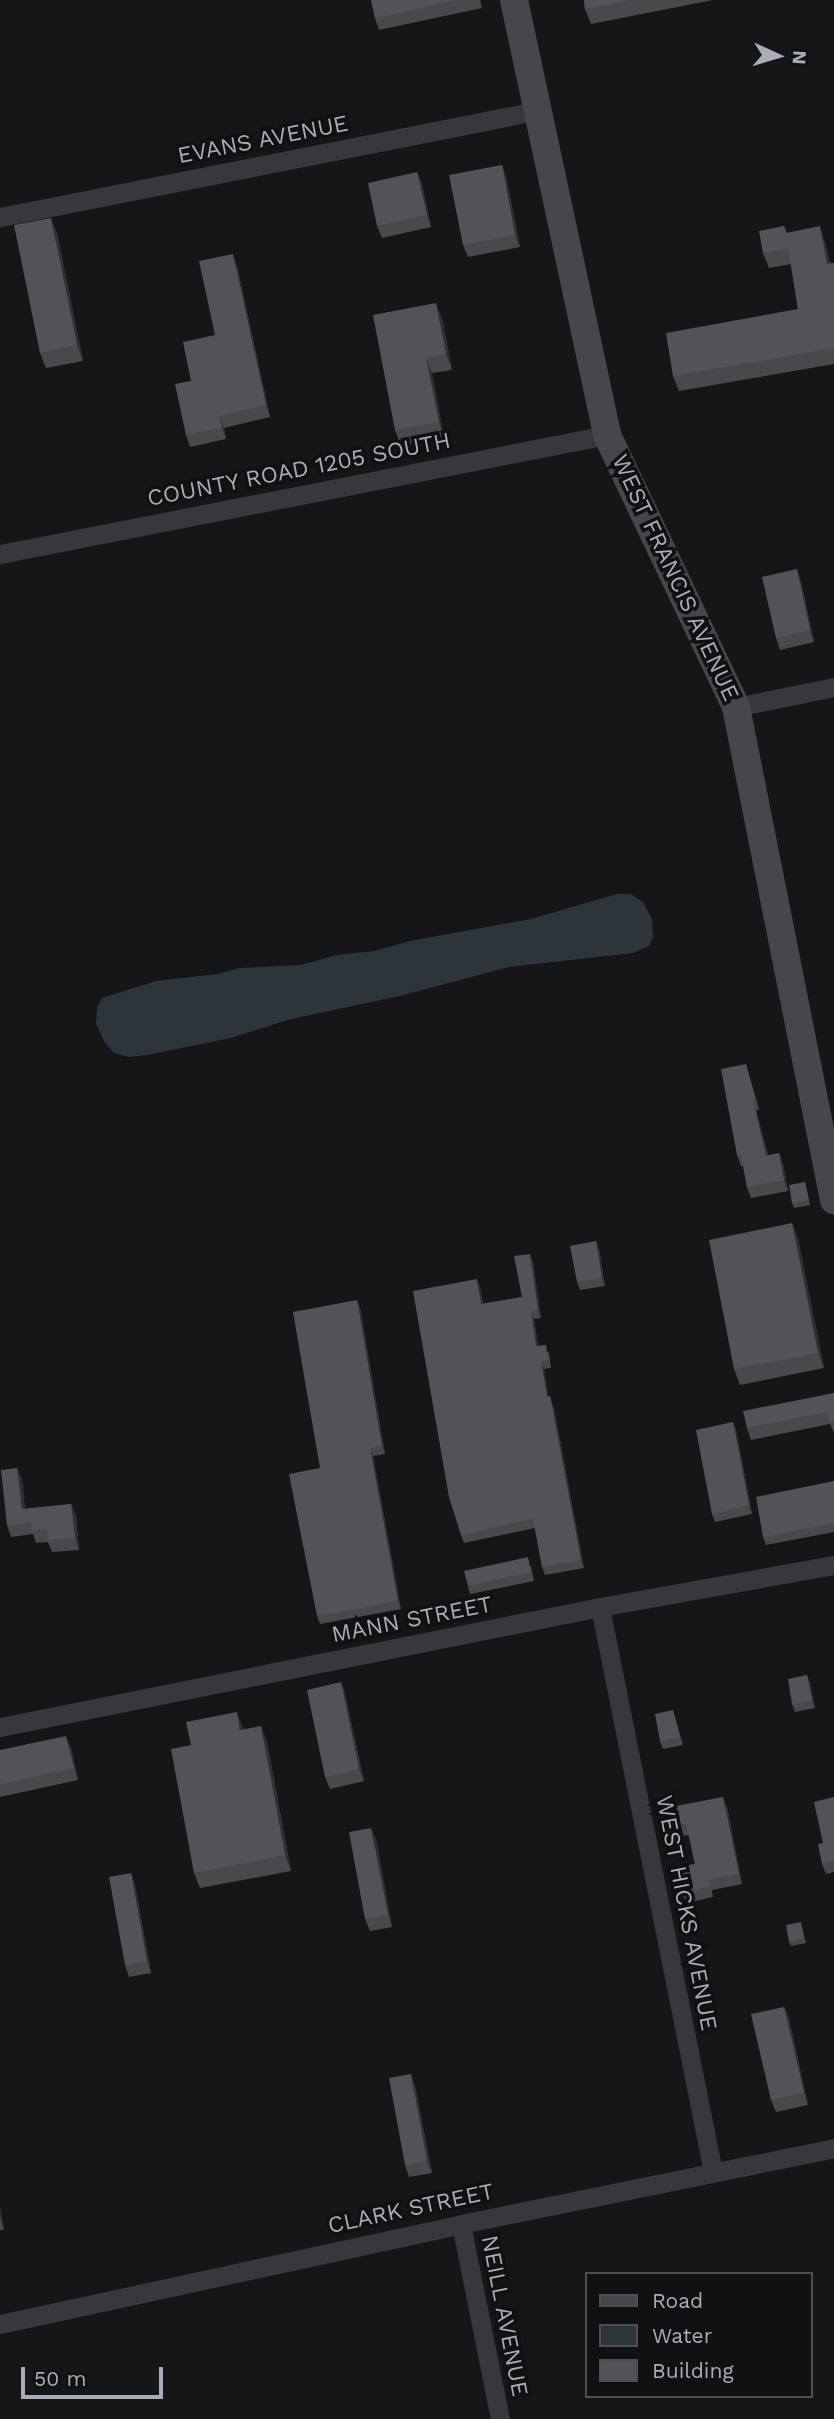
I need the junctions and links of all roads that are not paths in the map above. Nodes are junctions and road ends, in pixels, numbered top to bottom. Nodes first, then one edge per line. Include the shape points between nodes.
1 (514, 0) edge
2 (536, 111) junction
3 (0, 217) edge
4 (607, 435) junction
5 (0, 554) edge
6 (834, 687) edge
7 (736, 707) junction
8 (834, 1200) edge
9 (834, 1565) edge
10 (655, 1597) junction
11 (600, 1607) junction
12 (611, 1663) junction
13 (0, 1727) edge
14 (834, 2148) edge
15 (713, 2172) junction
16 (461, 2224) junction
17 (0, 2324) edge
18 (500, 2419) edge

1 - 2 street, WEST FRANCIS AVENUE
2 - 3 street, EVANS AVENUE
2 - 4 street, WEST FRANCIS AVENUE
4 - 5 street, COUNTY ROAD 1205 SOUTH
4 - 7 street, WEST FRANCIS AVENUE
6 - 7 street
7 - 8 street, WEST FRANCIS AVENUE
9 - 10 street, MANN STREET
10 - 11 street, MANN STREET
10 - 12 street, WEST HICKS AVENUE via 634,1605 619,1621 612,1639
11 - 12 street, WEST HICKS AVENUE
11 - 13 street, MANN STREET
12 - 15 street, WEST HICKS AVENUE
14 - 15 street, CLARK STREET
15 - 16 street, CLARK STREET
16 - 17 street, CLARK STREET
16 - 18 street, NEILL AVENUE

